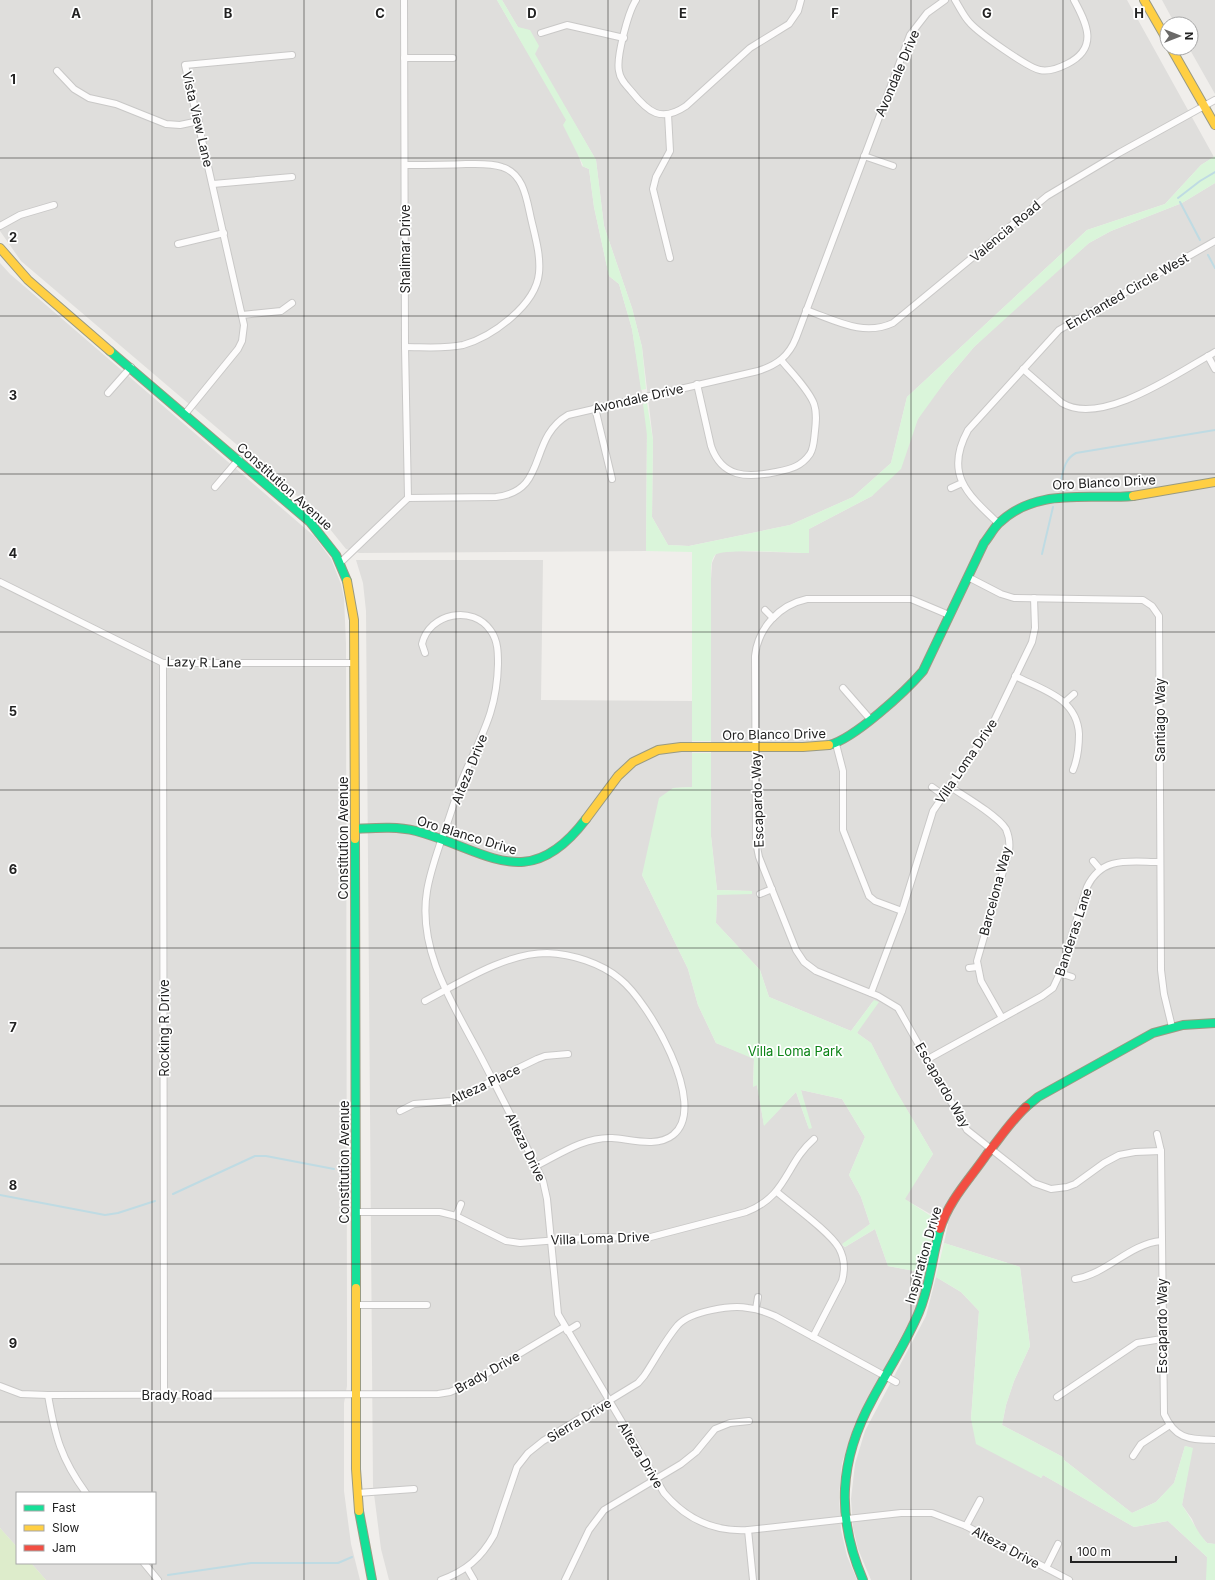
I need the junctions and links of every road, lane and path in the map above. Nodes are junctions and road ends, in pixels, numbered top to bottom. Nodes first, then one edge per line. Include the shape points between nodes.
1 (404, 0) edge
2 (636, 0) edge
3 (802, 0) edge
4 (945, 0) edge
5 (956, 0) edge
6 (1074, 0) edge
7 (1144, 0) edge
8 (1159, 26) edge
9 (541, 34) dead end
10 (624, 38) junction
11 (292, 55) dead end
12 (1176, 56) edge
13 (404, 58) junction
14 (453, 58) dead end
15 (57, 71) dead end
16 (1215, 100) edge
17 (1204, 106) junction
18 (668, 114) junction
19 (198, 121) junction
20 (1215, 125) edge
21 (864, 156) junction
22 (405, 165) junction
23 (893, 166) dead end
24 (292, 177) dead end
25 (213, 184) junction
26 (54, 205) dead end
27 (0, 226) edge
28 (224, 233) junction
29 (1215, 241) edge
30 (178, 244) dead end
31 (0, 248) edge
32 (670, 258) dead end
33 (292, 303) dead end
34 (806, 310) junction
35 (242, 315) junction
36 (405, 347) junction
37 (1215, 352) edge
38 (1208, 356) junction
39 (781, 360) junction
40 (131, 367) junction
41 (1023, 369) junction
42 (1215, 369) edge
43 (697, 384) junction
44 (108, 393) dead end
45 (595, 408) junction
46 (185, 414) junction
47 (239, 460) junction
48 (612, 479) dead end
49 (1215, 482) edge
50 (962, 484) junction
51 (215, 487) dead end
52 (951, 488) dead end
53 (408, 498) junction
54 (998, 523) junction
55 (341, 562) junction
56 (968, 577) junction
57 (0, 582) edge
58 (1034, 598) junction
59 (765, 610) dead end
60 (950, 615) junction
61 (773, 618) junction
62 (425, 654) dead end
63 (163, 663) junction
64 (354, 663) junction
65 (1015, 676) junction
66 (843, 688) dead end
67 (1074, 694) dead end
68 (1065, 702) junction
69 (870, 719) junction
70 (836, 744) junction
71 (755, 747) junction
72 (1073, 770) dead end
73 (949, 786) junction
74 (932, 787) dead end
75 (943, 795) junction
76 (355, 829) junction
77 (442, 839) junction
78 (1093, 860) dead end
79 (1160, 862) junction
80 (1099, 868) junction
81 (772, 889) junction
82 (760, 894) dead end
83 (902, 911) junction
84 (977, 967) junction
85 (969, 968) dead end
86 (1060, 973) junction
87 (1072, 977) dead end
88 (446, 990) junction
89 (871, 993) junction
90 (425, 1001) dead end
91 (1002, 1018) junction
92 (1215, 1023) edge
93 (1172, 1027) junction
94 (568, 1054) dead end
95 (928, 1059) junction
96 (493, 1081) junction
97 (400, 1111) dead end
98 (1157, 1134) dead end
99 (814, 1139) dead end
100 (990, 1150) junction
101 (1161, 1151) junction
102 (536, 1166) junction
103 (777, 1192) junction
104 (461, 1204) dead end
105 (356, 1212) junction
106 (456, 1216) junction
107 (551, 1240) junction
108 (1161, 1241) junction
109 (1075, 1279) dead end
110 (758, 1297) dead end
111 (356, 1305) junction
112 (427, 1305) dead end
113 (756, 1309) junction
114 (577, 1325) dead end
115 (566, 1329) junction
116 (813, 1337) junction
117 (1162, 1339) junction
118 (886, 1376) junction
119 (896, 1382) dead end
120 (0, 1386) edge
121 (164, 1394) junction
122 (48, 1395) junction
123 (356, 1395) junction
124 (1057, 1397) dead end
125 (609, 1401) junction
126 (749, 1421) dead end
127 (1170, 1425) junction
128 (1215, 1440) edge
129 (1133, 1456) dead end
130 (655, 1478) junction
131 (414, 1489) dead end
132 (85, 1492) edge
133 (357, 1493) junction
134 (980, 1500) dead end
135 (845, 1519) junction
136 (966, 1526) junction
137 (748, 1530) junction
138 (1058, 1544) dead end
139 (145, 1564) edge
140 (466, 1568) junction
141 (1046, 1568) junction
142 (158, 1580) edge
143 (372, 1580) edge
144 (441, 1580) edge
145 (474, 1580) edge
146 (565, 1580) edge
147 (753, 1580) edge
148 (863, 1580) edge
149 (1069, 1580) edge

1 - 13 street, Shalimar Drive
2 - 10 street
3 - 18 street via 789,24 750,48 686,106
4 - 21 street, Avondale Drive via 927,13 910,35
5 - 6 street via 971,24 1026,64 1047,70 1070,62 1086,46 1087,26
7 - 8 street
9 - 10 street via 567,25
10 - 18 street via 618,64 622,81 643,106 655,113
11 - 19 street, Vista View Lane via 185,65
12 - 17 street
13 - 14 street
13 - 22 street, Shalimar Drive
15 - 19 street via 74,89 89,98 116,104 166,124 180,125
16 - 17 street, Valencia Road
17 - 20 street
17 - 34 street, Valencia Road via 1047,196 893,323 879,328 862,329
18 - 32 street via 670,151 656,177 653,189
19 - 25 street, Vista View Lane
21 - 23 street
21 - 34 street, Avondale Drive
22 - 36 street, Shalimar Drive
22 - 36 street via 486,164 509,170 520,181 527,197 540,266 537,283 529,299 515,314 483,336 454,346
24 - 25 street, Vista View Lane
25 - 28 street, Vista View Lane
26 - 27 street via 20,215
28 - 30 street
28 - 35 street, Vista View Lane
29 - 41 street, Enchanted Circle West via 1065,326
31 - 40 street, Constitution Avenue via 28,280
33 - 35 street via 281,311
34 - 39 street, Avondale Drive via 792,348
35 - 46 street, Vista View Lane via 244,333 238,349
36 - 53 street, Shalimar Drive
37 - 38 street
38 - 41 street via 1129,400 1088,410 1069,408
38 - 42 street
39 - 43 street, Avondale Drive via 758,371
39 - 43 street via 812,398 816,416 811,453 801,464 789,469 750,476 734,473 722,466 711,446
40 - 44 street
40 - 46 street, Constitution Avenue
41 - 50 street, Enchanted Circle West via 976,420 963,439 958,458
43 - 45 street, Avondale Drive
45 - 48 street
45 - 53 street, Avondale Drive via 568,415 555,424 546,437 529,480 511,494 496,497
46 - 47 street, Constitution Avenue
47 - 51 street
47 - 55 street, Constitution Avenue via 310,522 330,544
49 - 54 street, Oro Blanco Drive via 1129,496 1042,498 1014,510
50 - 52 street
50 - 54 street, Enchanted Circle West via 973,499
53 - 55 street
54 - 56 street, Oro Blanco Drive via 991,531
55 - 64 street, Constitution Avenue via 348,578 353,606
56 - 58 street, Santiago Way via 1007,596
56 - 60 street, Oro Blanco Drive
57 - 63 street, Lazy R Lane
58 - 65 street, Villa Loma Drive via 1034,635
58 - 79 street, Santiago Way via 1137,599 1148,602 1158,616
59 - 61 street
60 - 61 street, Escapardo Way via 911,599 814,598 794,603
60 - 69 street, Oro Blanco Drive via 918,678
61 - 71 street, Escapardo Way via 762,632 756,647
62 - 77 street, Alteza Drive via 423,639 431,627 442,618 457,615 473,618 486,626 495,639 498,655 497,684 491,715 462,781
63 - 64 street, Lazy R Lane
63 - 121 street, Rocking R Drive
64 - 76 street, Constitution Avenue
65 - 68 street
65 - 73 street, Villa Loma Drive via 990,729
66 - 69 street
67 - 68 street
68 - 72 street via 1073,713 1078,728 1078,757
69 - 70 street, Oro Blanco Drive via 849,737
70 - 71 street, Oro Blanco Drive via 810,747
70 - 83 street via 842,771 842,823 847,845 869,896 875,901
71 - 77 street, Oro Blanco Drive via 670,748 644,755 627,767 562,846 539,860 510,862
71 - 81 street, Escapardo Way via 756,842
73 - 75 street, Villa Loma Drive
73 - 84 street, Barcelona Way via 1001,824 1006,829 1010,843 978,955
74 - 75 street
75 - 83 street, Villa Loma Drive via 933,811
76 - 77 street, Oro Blanco Drive via 401,829
76 - 105 street, Constitution Avenue
77 - 88 street, Alteza Drive via 428,883 425,920 430,950
78 - 80 street
79 - 80 street via 1121,862
79 - 93 street, Santiago Way via 1161,976
80 - 86 street, Banderas Lane via 1087,886
81 - 82 street
81 - 89 street, Escapardo Way via 796,950 804,962 816,971
83 - 89 street, Villa Loma Drive
84 - 85 street
84 - 91 street, Barcelona Way via 981,981
86 - 87 street
86 - 91 street, Banderas Lane via 1052,988
88 - 90 street
88 - 96 street, Alteza Drive
88 - 102 street via 500,963 519,957 547,953 568,956 601,967 620,978 646,1007 659,1030 677,1072 685,1101 684,1117 674,1135 653,1142 611,1138 588,1140
89 - 95 street, Escapardo Way via 898,1008
91 - 95 street, Banderas Lane
92 - 93 street, Inspiration Drive
93 - 100 street, Inspiration Drive via 1153,1033 1038,1096 1021,1110
94 - 96 street, Alteza Place via 545,1056
95 - 100 street, Escapardo Way via 962,1123
96 - 97 street, Alteza Place via 451,1101 414,1104
96 - 102 street, Alteza Drive
98 - 101 street, Escapardo Way
99 - 103 street, Villa Loma Drive via 802,1149
100 - 101 street, Escapardo Way via 1034,1183 1051,1189 1075,1184 1119,1155
100 - 118 street, Inspiration Drive via 950,1205 940,1229 920,1310
101 - 108 street, Escapardo Way
102 - 107 street, Alteza Drive via 546,1191
103 - 107 street, Villa Loma Drive via 753,1209 655,1236
103 - 116 street via 831,1238 844,1260 842,1281
104 - 106 street
105 - 106 street, Villa Loma Drive via 431,1211
105 - 111 street, Constitution Avenue
106 - 107 street, Villa Loma Drive via 512,1242
107 - 115 street, Alteza Drive via 556,1306
108 - 109 street via 1143,1245 1089,1277
108 - 117 street, Escapardo Way
110 - 113 street
111 - 112 street
111 - 123 street, Constitution Avenue
113 - 116 street, Sierra Drive via 775,1316
113 - 125 street, Sierra Drive via 719,1309 685,1319 674,1330 644,1376 630,1389
114 - 115 street, Brady Drive
115 - 123 street, Brady Drive via 469,1384 450,1392 424,1395
115 - 125 street, Alteza Drive
116 - 118 street, Sierra Drive
117 - 124 street via 1137,1342
117 - 127 street, Escapardo Way via 1163,1408
118 - 119 street, Sierra Drive
118 - 135 street, Inspiration Drive via 858,1430 850,1454 844,1493
120 - 122 street, Brady Road via 21,1394
121 - 122 street, Brady Road
121 - 123 street, Brady Road
122 - 132 street via 60,1450 67,1466
123 - 133 street, Constitution Avenue
125 - 130 street, Alteza Drive
125 - 140 street, Sierra Drive via 528,1453 517,1467 494,1535 480,1558
126 - 130 street via 730,1423 715,1429 688,1459
127 - 128 street, Escapardo Way via 1185,1438
127 - 129 street via 1142,1444
130 - 137 street, Alteza Drive via 672,1502 699,1522 727,1530
130 - 146 street via 600,1515 589,1530
131 - 133 street
133 - 143 street, Constitution Avenue
134 - 136 street, Alteza Drive
135 - 136 street, Alteza Drive via 923,1512 941,1515
135 - 137 street, Alteza Drive
135 - 148 street, Inspiration Drive via 851,1548
136 - 141 street, Alteza Drive
137 - 147 street
138 - 141 street, Alteza Drive
139 - 142 street
140 - 144 street, Sierra Drive
140 - 145 street
141 - 149 street, Alteza Drive

